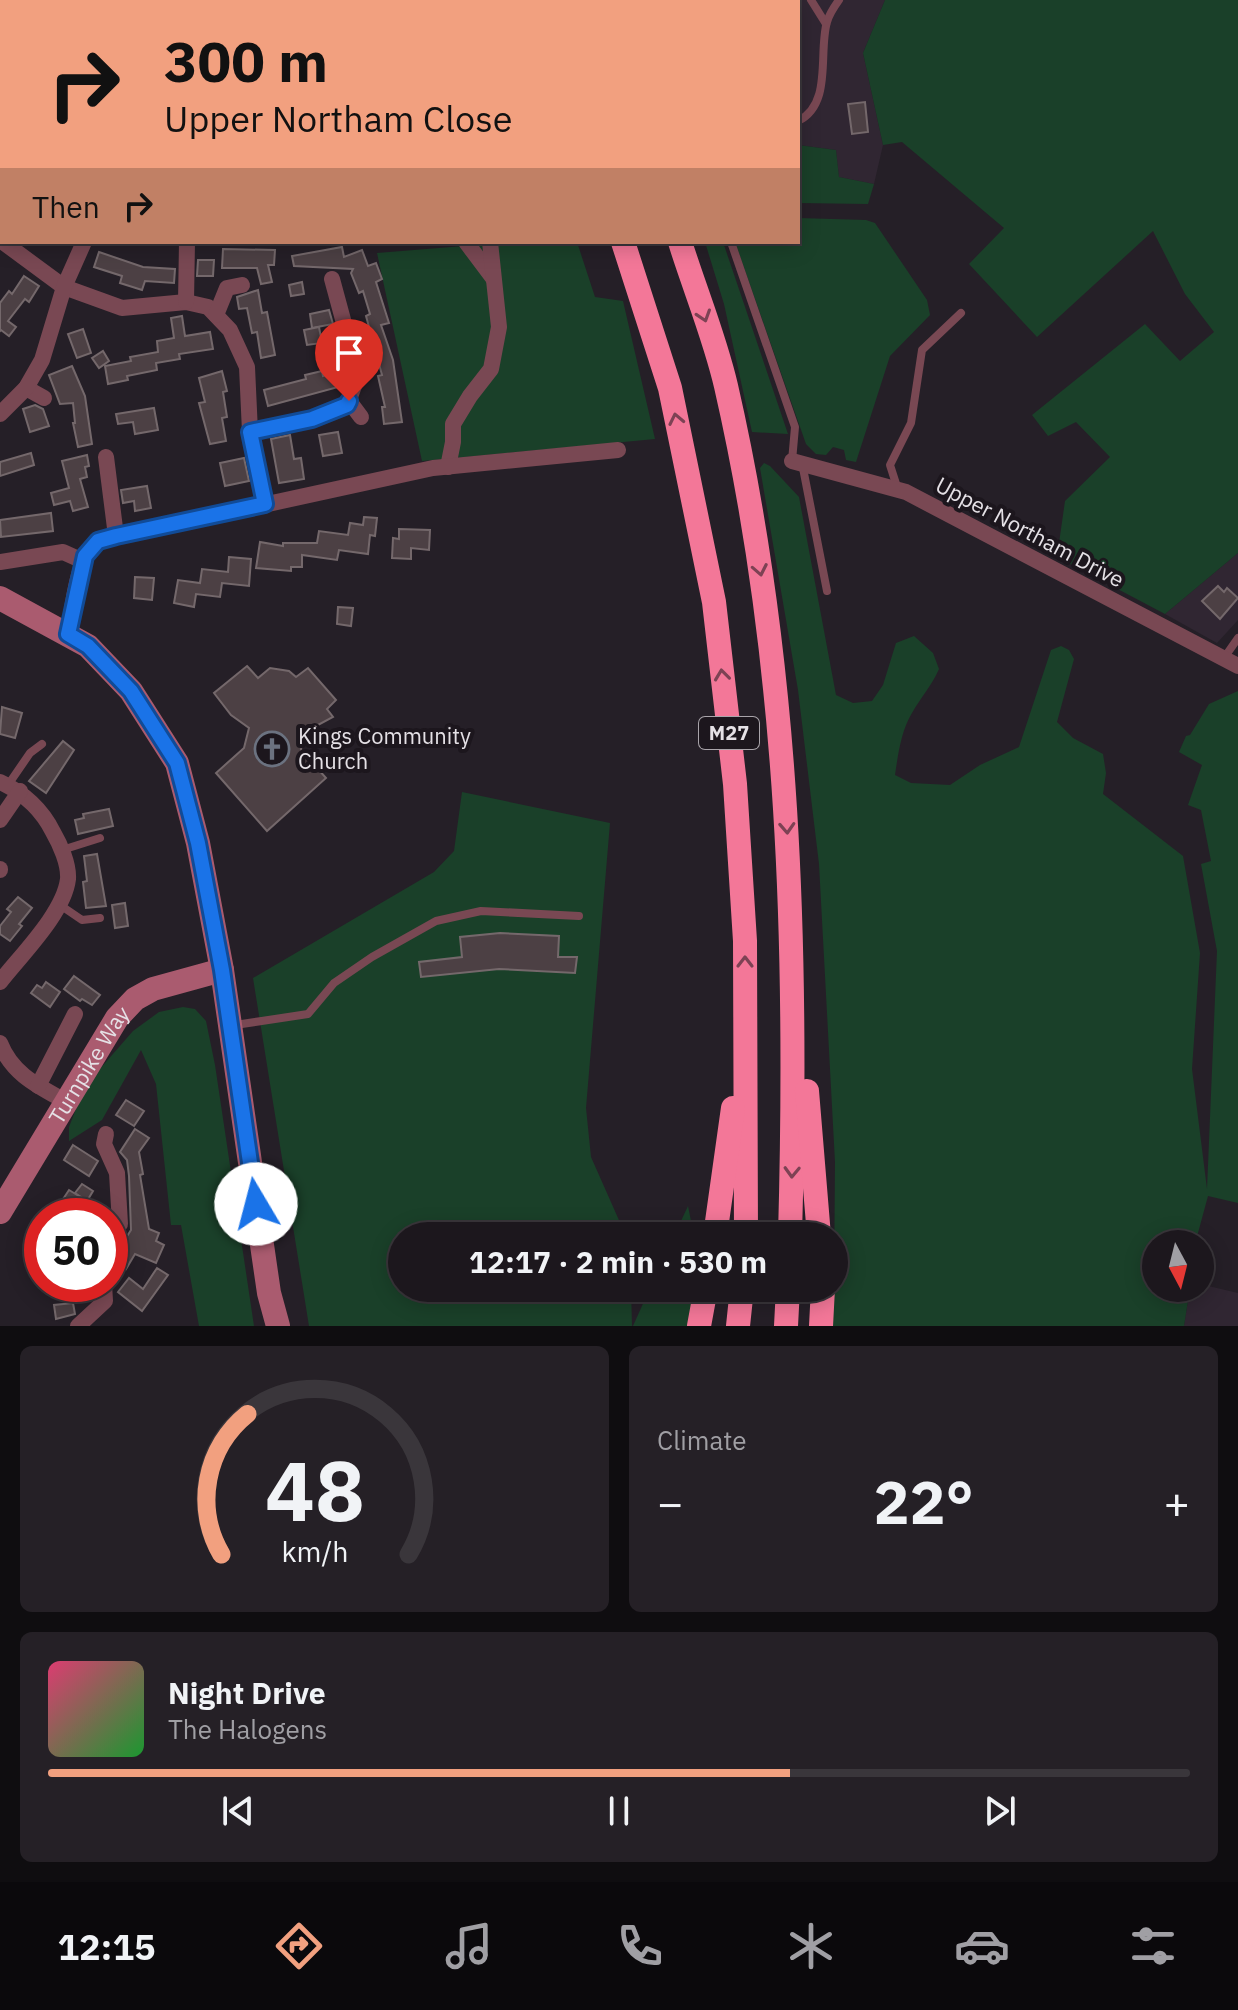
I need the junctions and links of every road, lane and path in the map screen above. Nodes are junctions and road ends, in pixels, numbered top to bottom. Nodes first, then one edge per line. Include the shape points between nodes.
1 (811, 0) edge
2 (839, 0) edge
3 (826, 24) junction
4 (800, 120) edge
5 (6, 244) edge
6 (83, 244) edge
7 (187, 244) edge
8 (468, 244) edge
9 (490, 244) edge
10 (624, 244) edge
11 (681, 244) edge
12 (732, 244) edge
13 (332, 279) dead end
14 (494, 279) junction
15 (242, 285) dead end
16 (64, 287) junction
17 (186, 302) junction
18 (961, 313) dead end
19 (216, 315) junction
20 (26, 388) junction
21 (44, 398) dead end
22 (349, 401) junction
23 (0, 414) edge
24 (361, 417) dead end
25 (250, 432) junction
26 (618, 450) dead end
27 (106, 457) dead end
28 (797, 462) junction
29 (448, 467) junction
30 (898, 490) junction
31 (265, 504) junction
32 (116, 536) junction
33 (83, 561) junction
34 (0, 562) edge
35 (827, 591) dead end
36 (0, 598) edge
37 (68, 634) junction
38 (1238, 638) edge
39 (1231, 662) edge
40 (42, 744) dead end
41 (9, 786) edge
42 (0, 820) edge
43 (100, 838) dead end
44 (62, 851) junction
45 (59, 905) junction
46 (579, 916) dead end
47 (100, 918) dead end
48 (793, 962) junction
49 (222, 970) junction
50 (0, 982) edge
51 (745, 1006) junction
52 (75, 1014) dead end
53 (230, 1026) junction
54 (2, 1056) edge
55 (38, 1086) junction
56 (65, 1101) junction
57 (101, 1140) dead end
58 (118, 1198) edge
59 (0, 1212) edge
60 (717, 1222) edge
61 (746, 1222) edge
62 (790, 1222) edge
63 (818, 1222) edge
64 (104, 1302) edge
65 (703, 1302) edge
66 (741, 1302) edge
67 (787, 1302) edge
68 (822, 1302) edge
69 (83, 1325) edge
70 (278, 1326) edge
71 (699, 1326) edge
72 (738, 1326) edge
73 (786, 1326) edge
74 (821, 1326) edge

1 - 3 lane
2 - 3 lane
3 - 4 lane via 823,77 815,101
5 - 16 street
6 - 16 street
7 - 17 street
8 - 14 street
9 - 14 street
51 -> 10 highway, M27 via 735,784 714,602 670,388
11 -> 48 highway, M27 via 726,385 766,600 785,781
12 - 28 lane via 795,427
13 - 22 street via 358,375
14 - 29 street via 499,327 491,369 453,424
15 - 19 street via 227,288
16 - 17 street via 122,308
16 - 20 street via 42,360
17 - 19 street via 208,307
18 - 30 lane via 922,350 911,423 890,465
19 - 25 street via 230,330 247,367
20 - 21 street
20 - 23 street
22 - 24 street
22 - 25 street via 312,419
25 - 31 street
26 - 29 street
27 - 32 street
28 - 30 street, Upper Northam Drive
28 - 35 lane
29 - 31 street
30 - 39 street, Upper Northam Drive
31 - 32 street
32 - 33 street via 98,541
33 - 34 street via 63,552
33 - 37 street
36 - 37 main road
37 - 49 main road via 88,646 131,691 177,763
38 - 39 lane
40 - 41 lane
41 - 42 street
41 - 44 street via 46,817
43 - 44 lane
44 - 45 street via 68,877
45 - 47 lane via 82,920
45 - 50 street
46 - 53 lane via 481,911 436,921 334,983 308,1014
48 -> 62 highway, M27
48 - 63 highway, M27
49 - 53 main road
49 - 56 main road, Turnpike Way via 135,999 117,1018
51 - 60 highway, M27
51 - 61 highway, M27
52 - 55 street
53 - 70 main road
54 - 55 street
55 - 56 street
56 - 59 main road, Turnpike Way
57 - 58 street via 117,1173
64 - 69 street
65 - 71 highway
66 - 72 highway
67 - 73 highway
68 - 74 highway

